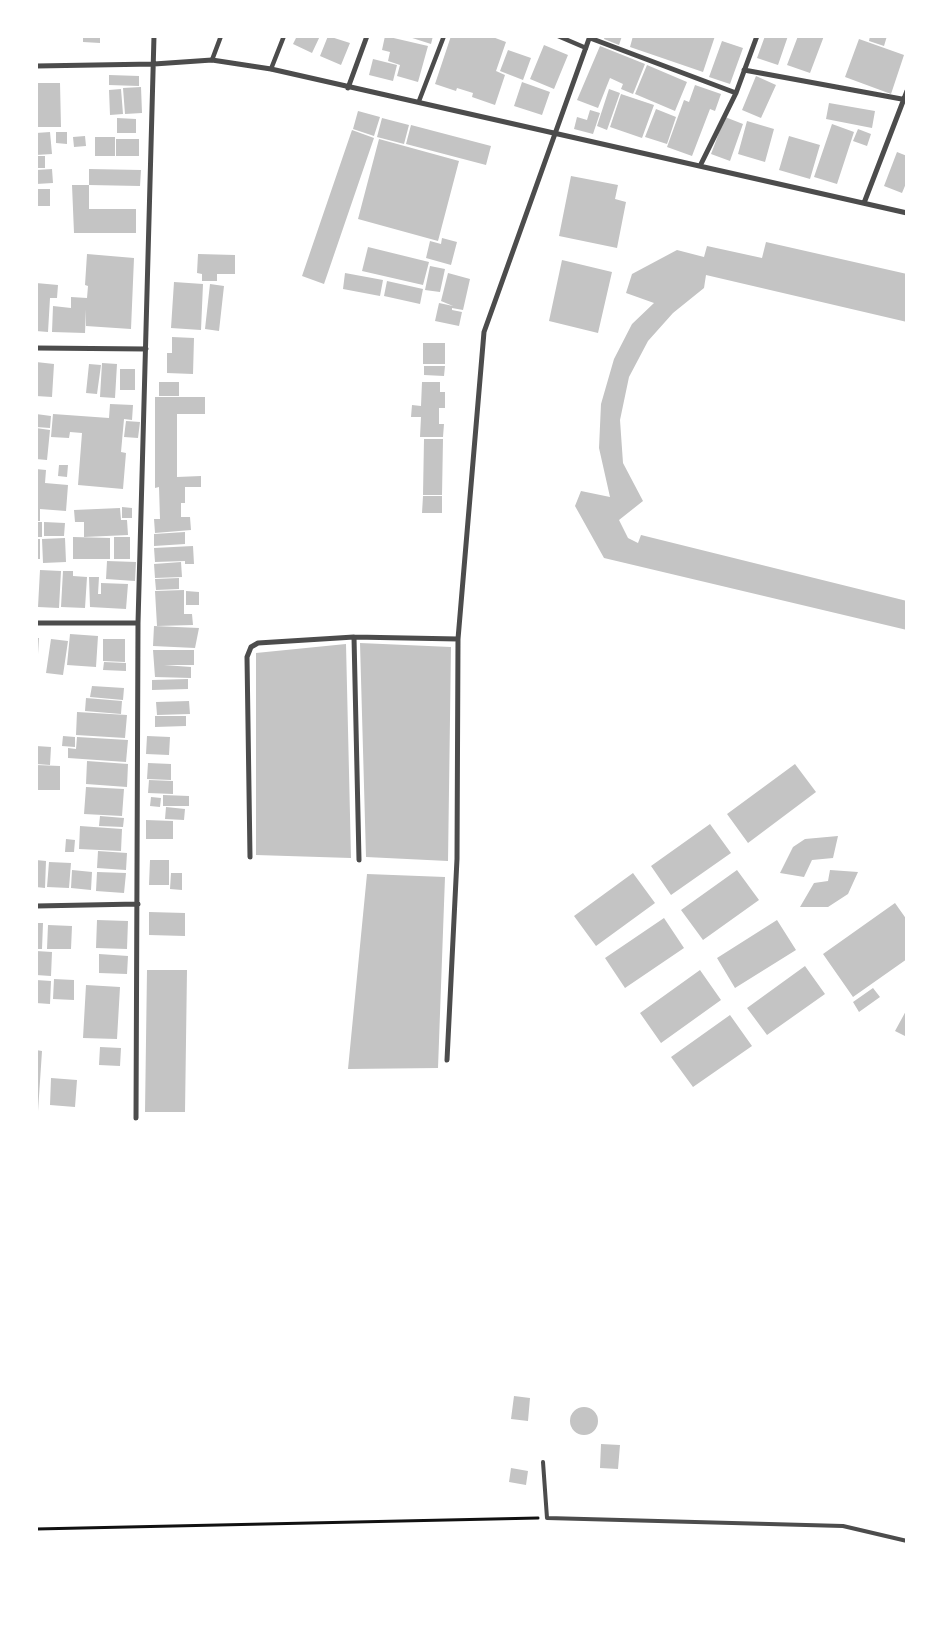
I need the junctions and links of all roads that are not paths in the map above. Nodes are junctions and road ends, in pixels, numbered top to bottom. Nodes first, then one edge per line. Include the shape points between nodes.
1 (154, 36) edge
2 (221, 36) edge
3 (284, 36) edge
4 (367, 36) edge
5 (444, 36) edge
6 (558, 36) edge
7 (757, 36) edge
8 (590, 37) edge
9 (586, 48) junction
10 (212, 60) junction
11 (154, 64) junction
12 (36, 66) edge
13 (271, 69) junction
14 (744, 70) junction
15 (348, 88) junction
16 (907, 91) edge
17 (736, 93) junction
18 (905, 100) edge
19 (419, 101) junction
20 (554, 134) junction
21 (700, 166) junction
22 (864, 203) junction
23 (907, 213) edge
24 (36, 348) edge
25 (146, 349) junction
26 (36, 623) edge
27 (138, 624) junction
28 (354, 637) junction
29 (458, 639) junction
30 (250, 857) dead end
31 (359, 860) dead end
32 (138, 904) junction
33 (36, 906) edge
34 (447, 1060) dead end
35 (136, 1118) dead end
36 (543, 1462) dead end
37 (907, 1541) edge

1 - 11 street
2 - 10 street
3 - 13 street
4 - 15 street
5 - 19 street
6 - 9 street
7 - 14 street
8 - 9 street
8 - 17 street
9 - 20 street
10 - 11 street
10 - 13 street
11 - 12 street
11 - 25 street
13 - 15 street
14 - 17 street
14 - 18 street
15 - 19 street
16 - 18 street
17 - 21 street
18 - 22 street
19 - 20 street
20 - 21 street
20 - 29 street via 484,332
21 - 22 street
22 - 23 street
24 - 25 street
25 - 27 street
26 - 27 street
27 - 32 street
28 - 29 street
28 - 30 street via 258,643 251,647 247,657
28 - 31 street
29 - 34 street via 457,860
32 - 33 street
32 - 35 street
36 - 37 lane via 547,1518 843,1526

